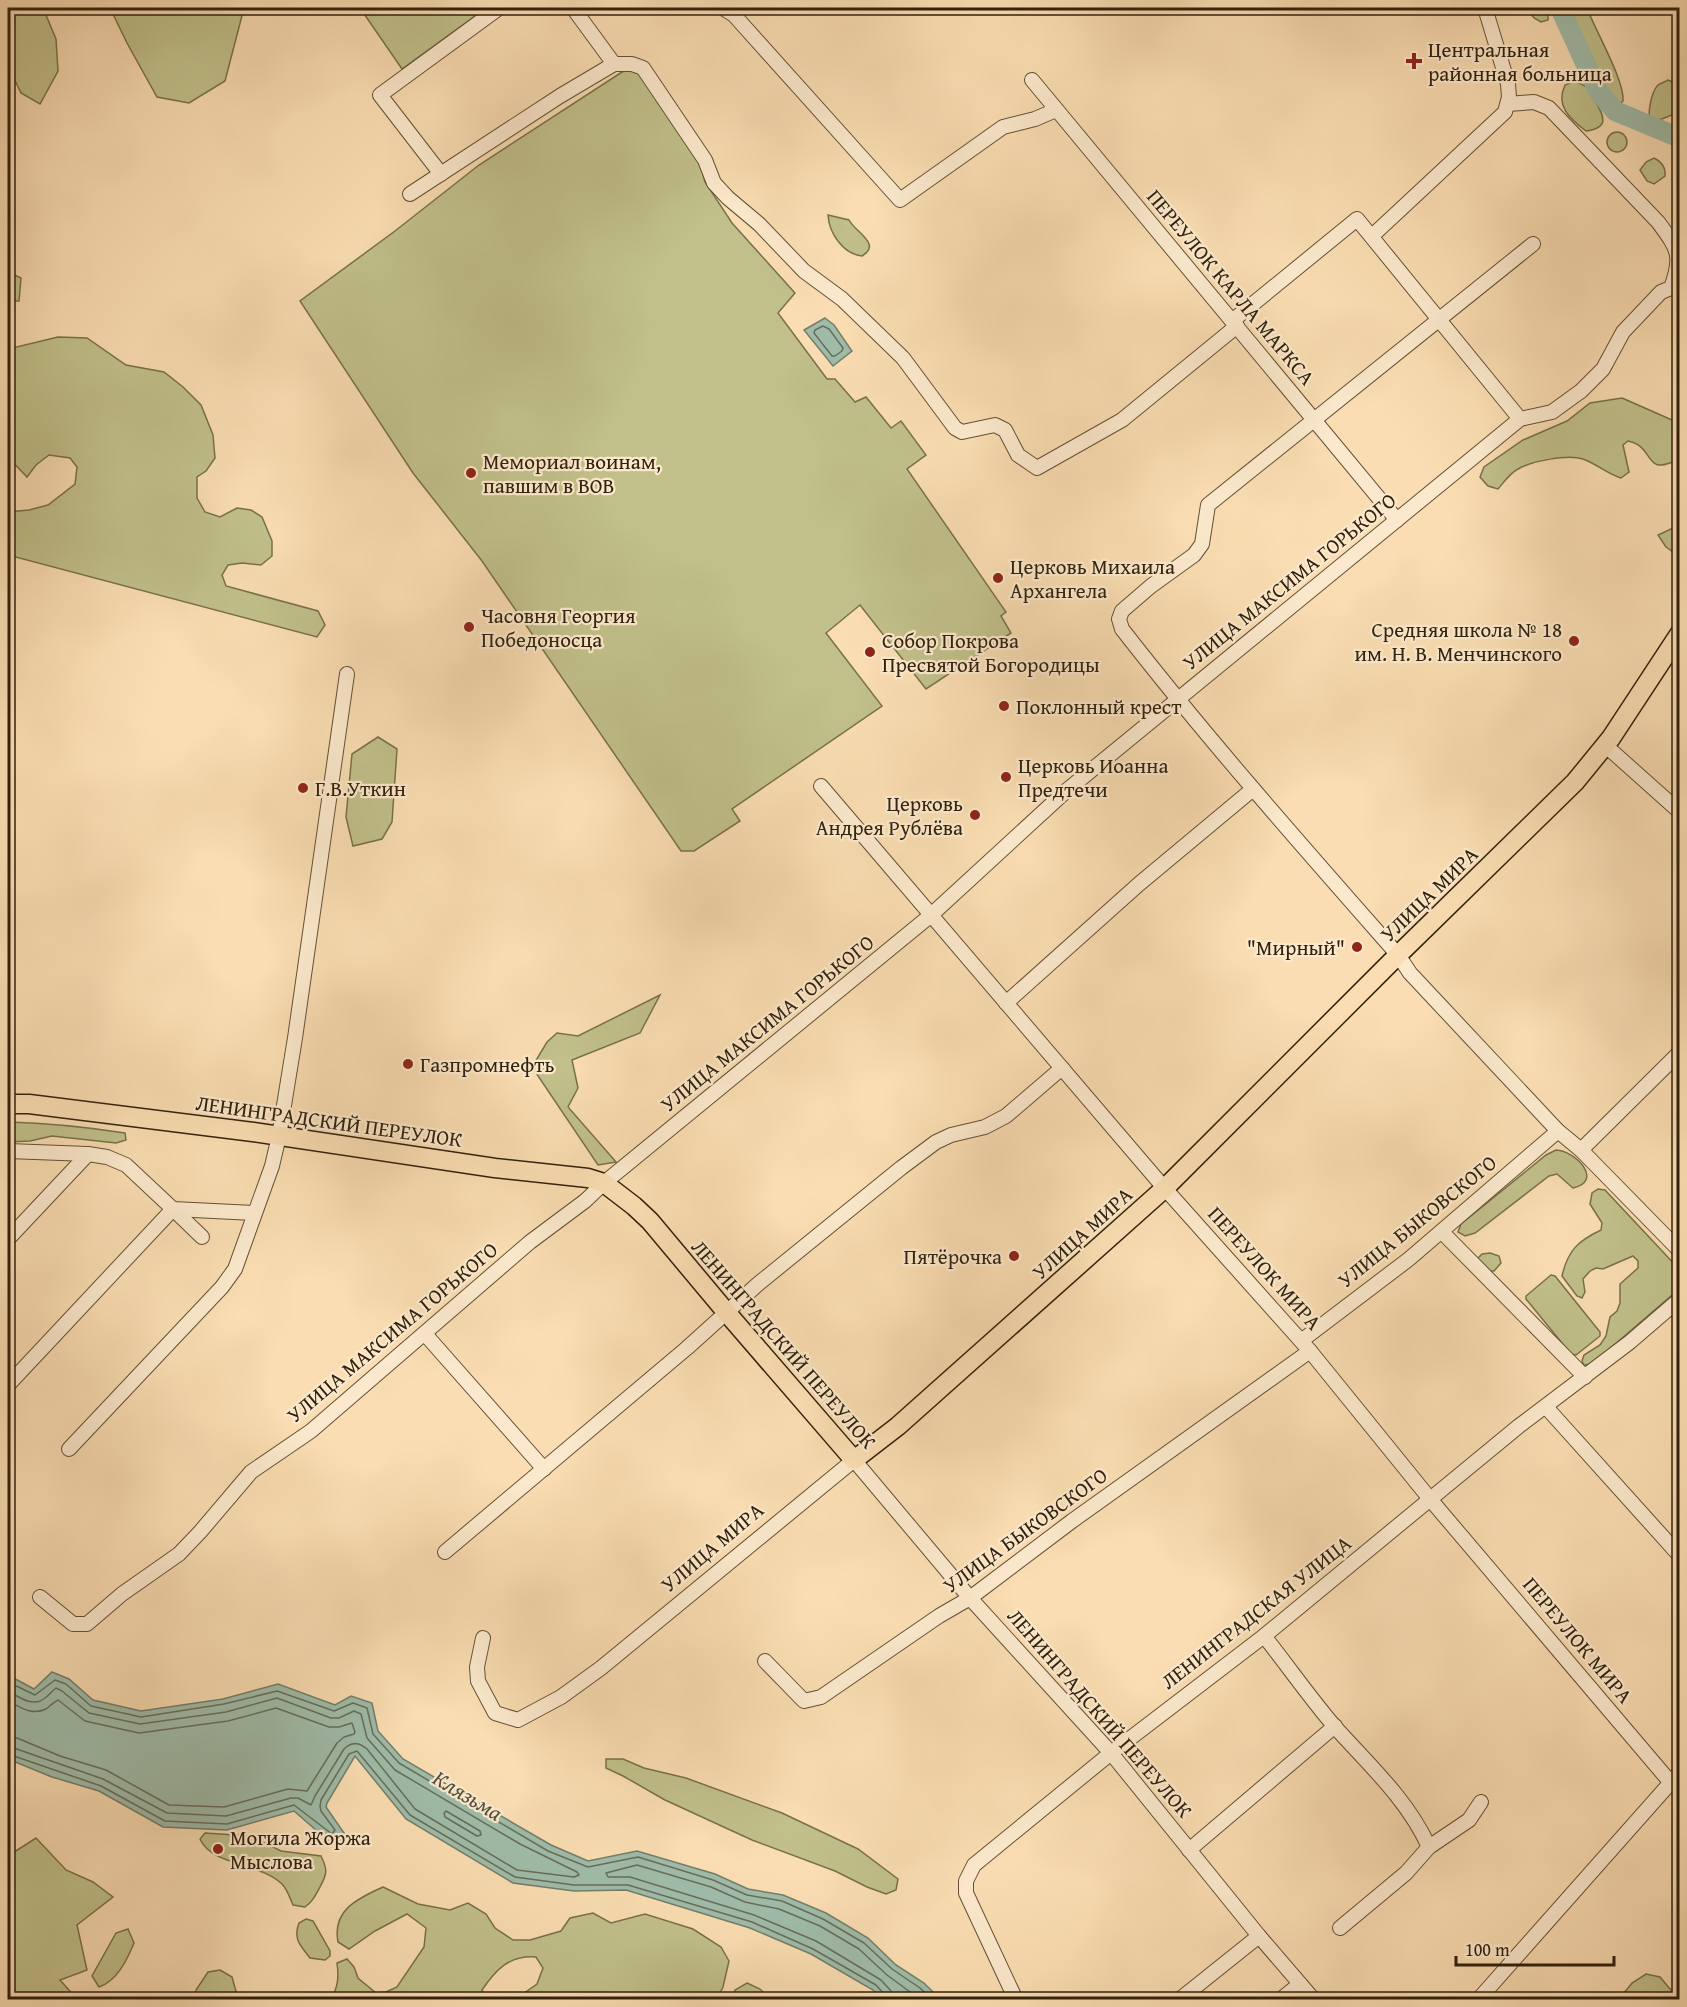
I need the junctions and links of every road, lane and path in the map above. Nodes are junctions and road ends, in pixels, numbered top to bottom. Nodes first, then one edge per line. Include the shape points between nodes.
1 (498, 8) edge
2 (573, 8) edge
3 (723, 8) edge
4 (1485, 8) edge
5 (615, 64) junction
6 (1032, 80) dead end
7 (1508, 104) junction
8 (1056, 110) junction
9 (441, 174) junction
10 (410, 195) dead end
11 (1372, 236) junction
12 (1533, 244) dead end
13 (1440, 319) junction
14 (1234, 323) junction
15 (1520, 419) junction
16 (1314, 420) junction
17 (1397, 520) junction
18 (1680, 633) edge
19 (347, 674) dead end
20 (1178, 700) junction
21 (1606, 746) junction
22 (820, 786) dead end
23 (1252, 789) junction
24 (1680, 812) edge
25 (930, 916) junction
26 (1398, 956) junction
27 (1006, 1003) junction
28 (1680, 1052) edge
29 (1062, 1068) junction
30 (8, 1104) edge
31 (1558, 1131) junction
32 (279, 1136) junction
33 (1581, 1150) junction
34 (8, 1151) edge
35 (88, 1154) junction
36 (604, 1183) junction
37 (1165, 1188) junction
38 (173, 1209) junction
39 (254, 1213) junction
40 (1442, 1232) junction
41 (202, 1237) dead end
42 (8, 1239) edge
43 (1680, 1251) edge
44 (1680, 1299) edge
45 (727, 1313) junction
46 (425, 1334) junction
47 (1306, 1346) junction
48 (1585, 1377) junction
49 (8, 1385) edge
50 (1546, 1407) junction
51 (69, 1449) dead end
52 (854, 1460) junction
53 (544, 1469) junction
54 (1430, 1499) junction
55 (445, 1552) dead end
56 (1680, 1556) edge
57 (40, 1597) dead end
58 (970, 1598) junction
59 (1264, 1636) junction
60 (483, 1638) dead end
61 (765, 1662) dead end
62 (1335, 1726) junction
63 (1111, 1753) junction
64 (1675, 1778) edge
65 (1481, 1802) dead end
66 (1429, 1847) junction
67 (1189, 1850) junction
68 (1340, 1928) dead end
69 (1259, 1936) junction
70 (1300, 1984) junction
71 (1016, 2000) edge
72 (1179, 2000) edge
73 (1280, 2000) edge
74 (1314, 2000) edge
75 (1478, 2000) edge

1 - 9 street via 380,95
2 - 5 street
3 - 8 street via 734,15 900,200 1003,127
4 - 7 street via 1508,84
5 - 9 street
5 - 14 street via 643,68 705,160 714,183 804,271 842,299 903,358 955,428 962,432 995,425 1005,430 1018,455 1037,468 1122,420
6 - 8 street, ПЕРЕУЛОК КАРЛА МАРКСА
7 - 11 street via 1505,112
7 - 15 street via 1534,102 1549,108 1658,222 1677,252 1678,268 1671,288 1661,292 1623,332 1603,369 1581,391 1552,412
8 - 14 street, ПЕРЕУЛОК КАРЛА МАРКСА
9 - 10 street
11 - 13 street
11 - 14 street via 1358,219
12 - 13 street
13 - 15 street
13 - 16 street
14 - 16 street, ПЕРЕУЛОК КАРЛА МАРКСА
15 - 17 street, УЛИЦА МАКСИМА ГОРЬКОГО
16 - 17 street, ПЕРЕУЛОК КАРЛА МАРКСА
16 - 20 street via 1208,505 1202,544 1194,555 1122,611 1122,629
17 - 20 street, УЛИЦА МАКСИМА ГОРЬКОГО
18 - 21 main road, УЛИЦА МИРА
19 - 32 street
20 - 23 street
20 - 25 street, УЛИЦА МАКСИМА ГОРЬКОГО via 1066,790
21 - 24 street
21 - 26 main road, УЛИЦА МИРА via 1575,782
22 - 25 street, ПЕРЕУЛОК МИРА
23 - 26 street
23 - 27 street
25 - 27 street, ПЕРЕУЛОК МИРА
25 - 36 street, УЛИЦА МАКСИМА ГОРЬКОГО
26 - 31 street
26 - 37 main road, УЛИЦА МИРА
27 - 29 street, ПЕРЕУЛОК МИРА
28 - 33 street
29 - 37 street, ПЕРЕУЛОК МИРА
29 - 45 street via 1006,1116 936,1142
30 - 32 main road, ЛЕНИНГРАДСКИЙ ПЕРЕУЛОК
31 - 33 street
31 - 40 street, УЛИЦА БЫКОВСКОГО
32 - 36 main road, ЛЕНИНГРАДСКИЙ ПЕРЕУЛОК
32 - 39 street
33 - 43 street
34 - 35 street
35 - 38 street via 126,1165
35 - 42 street
36 - 45 main road, ЛЕНИНГРАДСКИЙ ПЕРЕУЛОК via 650,1221
36 - 46 street, УЛИЦА МАКСИМА ГОРЬКОГО
37 - 47 street, ПЕРЕУЛОК МИРА
37 - 52 main road, УЛИЦА МИРА via 898,1426
38 - 39 street
38 - 41 street
38 - 49 street
39 - 51 street via 235,1269 222,1287
40 - 47 street, УЛИЦА БЫКОВСКОГО
40 - 48 street
44 - 48 street, ЛЕНИНГРАДСКАЯ УЛИЦА
45 - 52 main road, ЛЕНИНГРАДСКИЙ ПЕРЕУЛОК
45 - 53 street
46 - 53 street
46 - 57 street, УЛИЦА МАКСИМА ГОРЬКОГО via 311,1431 251,1473 179,1554 87,1624 73,1624
47 - 54 street, ПЕРЕУЛОК МИРА
47 - 58 street, УЛИЦА БЫКОВСКОГО
48 - 50 street, ЛЕНИНГРАДСКАЯ УЛИЦА
50 - 54 street, ЛЕНИНГРАДСКАЯ УЛИЦА
50 - 56 street
52 - 58 street, ЛЕНИНГРАДСКИЙ ПЕРЕУЛОК
52 - 60 street, УЛИЦА МИРА via 601,1668 561,1697 518,1720 495,1713 478,1681
53 - 55 street
54 - 59 street, ЛЕНИНГРАДСКАЯ УЛИЦА
54 - 64 street, ПЕРЕУЛОК МИРА
58 - 61 street, УЛИЦА БЫКОВСКОГО via 821,1697 804,1701
58 - 63 street, ЛЕНИНГРАДСКИЙ ПЕРЕУЛОК
59 - 62 street
59 - 63 street, ЛЕНИНГРАДСКАЯ УЛИЦА
62 - 66 street via 1395,1792
62 - 67 street
63 - 67 street, ЛЕНИНГРАДСКИЙ ПЕРЕУЛОК
63 - 71 street, ЛЕНИНГРАДСКАЯ УЛИЦА via 974,1865 966,1881 966,1893
64 - 75 street
65 - 66 street via 1469,1820
66 - 68 street via 1406,1874
67 - 69 street, ЛЕНИНГРАДСКИЙ ПЕРЕУЛОК
69 - 70 street, ЛЕНИНГРАДСКИЙ ПЕРЕУЛОК
69 - 72 street
70 - 73 street
70 - 74 street, ЛЕНИНГРАДСКИЙ ПЕРЕУЛОК

